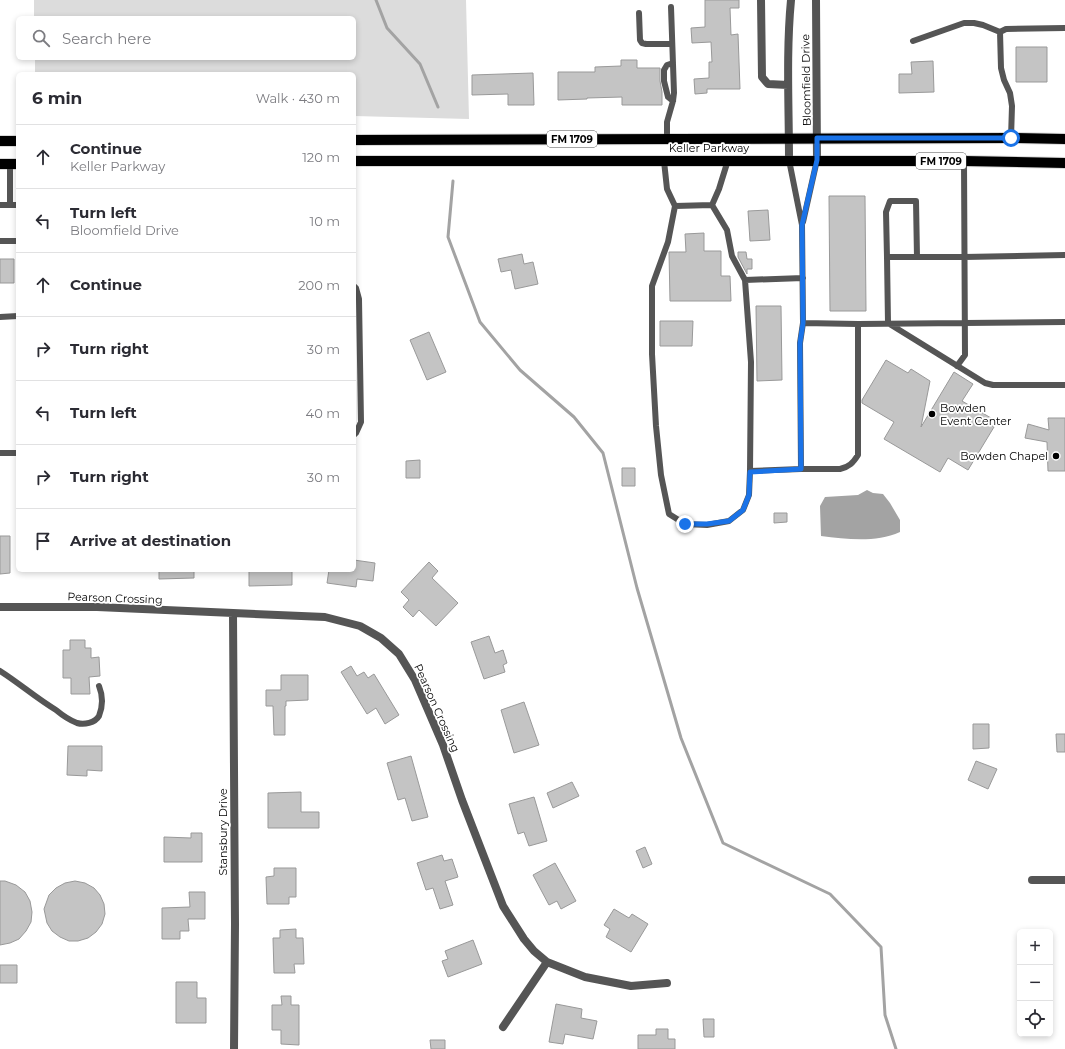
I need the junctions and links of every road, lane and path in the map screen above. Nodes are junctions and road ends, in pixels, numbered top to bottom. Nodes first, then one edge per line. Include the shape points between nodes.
1 (761, 0) edge
2 (791, 0) edge
3 (816, 0) edge
4 (671, 7) dead end
5 (639, 13) dead end
6 (1065, 28) edge
7 (1000, 32) junction
8 (913, 41) dead end
9 (672, 44) junction
10 (788, 85) junction
11 (789, 138) junction
12 (817, 138) junction
13 (1011, 138) junction
14 (667, 139) junction
15 (1065, 139) edge
16 (356, 140) edge
17 (0, 141) edge
18 (16, 141) edge
19 (664, 160) junction
20 (728, 160) junction
21 (789, 160) junction
22 (817, 160) junction
23 (356, 161) edge
24 (964, 161) junction
25 (1065, 163) edge
26 (9, 164) edge
27 (0, 205) edge
28 (10, 205) junction
29 (16, 205) edge
30 (712, 205) junction
31 (675, 206) junction
32 (802, 225) junction
33 (0, 240) edge
34 (16, 241) edge
35 (1065, 255) edge
36 (887, 257) junction
37 (917, 257) junction
38 (964, 257) junction
39 (802, 278) junction
40 (745, 280) junction
41 (356, 288) edge
42 (16, 316) edge
43 (0, 317) edge
44 (1065, 322) edge
45 (803, 323) junction
46 (888, 323) junction
47 (965, 323) junction
48 (858, 324) junction
49 (957, 366) junction
50 (1065, 385) edge
51 (356, 433) edge
52 (0, 453) edge
53 (16, 453) edge
54 (801, 469) junction
55 (750, 472) junction
56 (0, 607) edge
57 (233, 614) junction
58 (0, 671) edge
59 (99, 686) dead end
60 (1032, 880) dead end
61 (1065, 880) edge
62 (547, 962) junction
63 (666, 983) dead end
64 (503, 1027) dead end
65 (234, 1049) edge

1 - 10 street, Bloomfield Drive via 762,77 768,84
2 - 10 street, Bloomfield Drive
3 - 12 street, Bloomfield Drive
4 - 9 lane
5 - 9 lane via 642,43
6 - 7 lane via 1006,29
7 - 8 lane via 983,25 964,24
7 - 13 lane via 1001,68 1012,106
9 - 14 lane via 674,93 667,122
10 - 11 street, Bloomfield Drive
11 - 12 main road, Keller Parkway / FM 1709
11 - 14 main road, Keller Parkway / FM 1709
11 - 21 street, Bloomfield Drive
12 - 13 main road, Keller Parkway / FM 1709
12 - 22 street, Bloomfield Drive
13 - 15 main road, Keller Parkway / FM 1709
14 - 16 main road, Keller Parkway / FM 1709
17 - 18 main road
19 - 20 main road, Keller Parkway / FM 1709
19 - 23 main road, Keller Parkway / FM 1709
19 - 31 lane via 667,189
20 - 21 main road, Keller Parkway / FM 1709
20 - 30 lane
21 - 22 main road, Keller Parkway / FM 1709
21 - 32 lane
22 - 24 main road, Keller Parkway / FM 1709
22 - 32 lane
24 - 25 main road, Keller Parkway / FM 1709
24 - 38 lane
26 - 28 lane
27 - 28 lane
28 - 29 lane
30 - 31 lane
30 - 40 lane via 727,230 732,256
31 - 55 lane via 668,242 652,286 656,426 661,475 669,514 685,524 729,521 743,510 749,495
32 - 39 lane
33 - 34 lane
35 - 38 lane
36 - 37 lane
36 - 37 lane via 886,212 890,201 916,201
36 - 46 lane
37 - 38 lane
38 - 47 lane
39 - 40 lane
39 - 45 lane
40 - 55 lane via 751,362
41 - 51 lane via 359,299 361,422
42 - 43 lane
44 - 47 lane
45 - 48 lane
45 - 54 lane via 800,343
46 - 47 lane
46 - 48 lane
46 - 49 lane
47 - 49 lane via 965,355
48 - 54 lane via 858,455 851,465 840,469
49 - 50 lane via 993,385
52 - 53 lane
54 - 55 lane
56 - 57 street, Pearson Crossing via 97,607
57 - 62 street, Pearson Crossing via 325,618 344,622 360,626 381,638 399,654 415,680 443,745 503,906 524,939
57 - 65 street, Stansbury Drive
58 - 59 lane via 78,724 97,719 102,702
60 - 61 street
62 - 63 street, Pearson Crossing via 585,977 631,986
62 - 64 street

